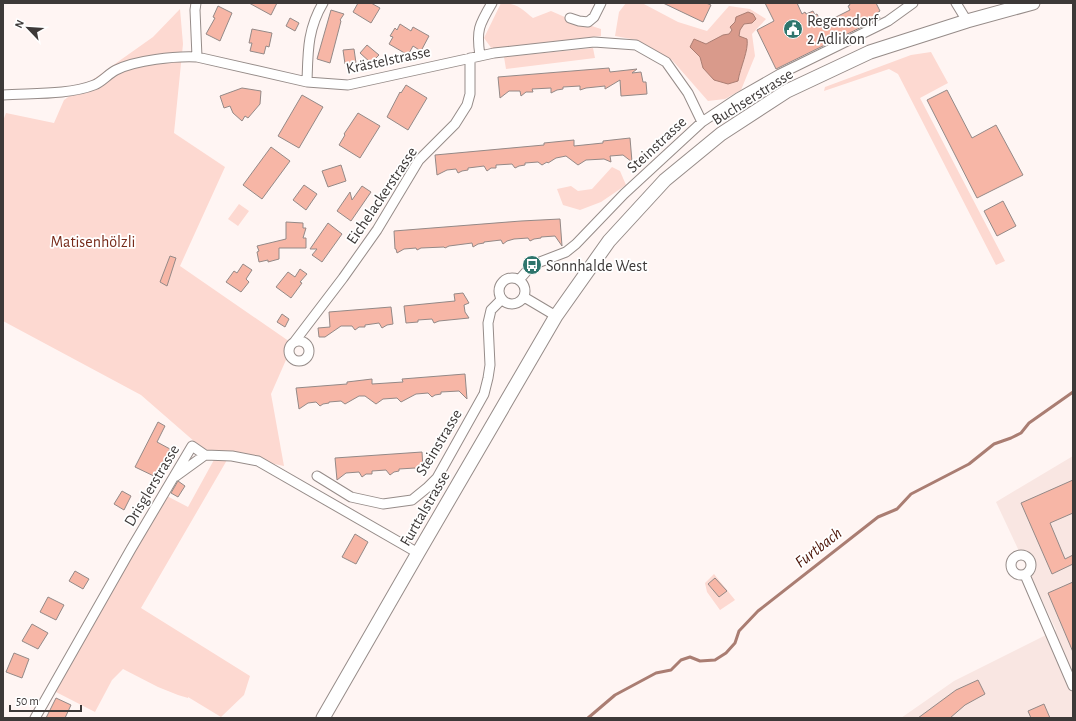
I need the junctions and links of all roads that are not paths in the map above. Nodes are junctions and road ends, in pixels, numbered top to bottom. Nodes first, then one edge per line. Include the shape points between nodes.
1 (196, 3) edge
2 (323, 3) edge
3 (492, 3) edge
4 (601, 3) edge
5 (913, 3) edge
6 (956, 3) edge
7 (1033, 3) edge
8 (570, 18) dead end
9 (967, 21) junction
10 (480, 56) junction
11 (197, 57) junction
12 (470, 58) junction
13 (307, 82) junction
14 (3, 95) edge
15 (702, 122) junction
16 (520, 280) junction
17 (524, 297) junction
18 (502, 299) junction
19 (556, 316) junction
20 (294, 341) dead end
21 (205, 455) junction
22 (317, 476) dead end
23 (173, 478) junction
24 (418, 552) junction
25 (1025, 575) dead end
26 (1073, 686) edge
27 (35, 718) edge
28 (323, 718) edge

1 - 11 street
2 - 13 street via 309,37
3 - 10 street via 478,33
4 - 8 street via 594,17 588,22
5 - 15 street, Steinstrasse via 888,21 780,74
6 - 9 street
7 - 9 main road, Buchserstrasse
9 - 19 main road, Buchserstrasse via 863,56 787,91 721,134 665,180 609,241
10 - 12 street, Krästelstrasse
10 - 15 street, Krästelstrasse via 594,42 636,45 666,62 688,93
11 - 13 street, Krästelstrasse
11 - 14 street, Krästelstrasse via 186,56 130,64 114,71 95,85 72,91
12 - 13 street, Krästelstrasse via 348,85
12 - 20 street, Eichelackerstrasse via 470,94 467,105 455,124 419,160 377,230
15 - 16 street, Steinstrasse via 624,194 580,241 566,252 532,265
16 - 17 street via 525,287
16 - 18 street via 511,278 503,282 499,290
17 - 18 street via 518,303 511,304
17 - 19 street
18 - 22 street, Steinstrasse via 491,310 488,323 490,365 484,394 437,478 428,487 412,500 383,504 351,497
19 - 24 main road, Furttalstrasse
21 - 23 street
21 - 23 street, Drisglerstrasse via 192,446
21 - 24 street, Drisglerstrasse via 232,456 258,462
23 - 27 street, Drisglerstrasse
24 - 28 main road, Furttalstrasse
25 - 26 street

